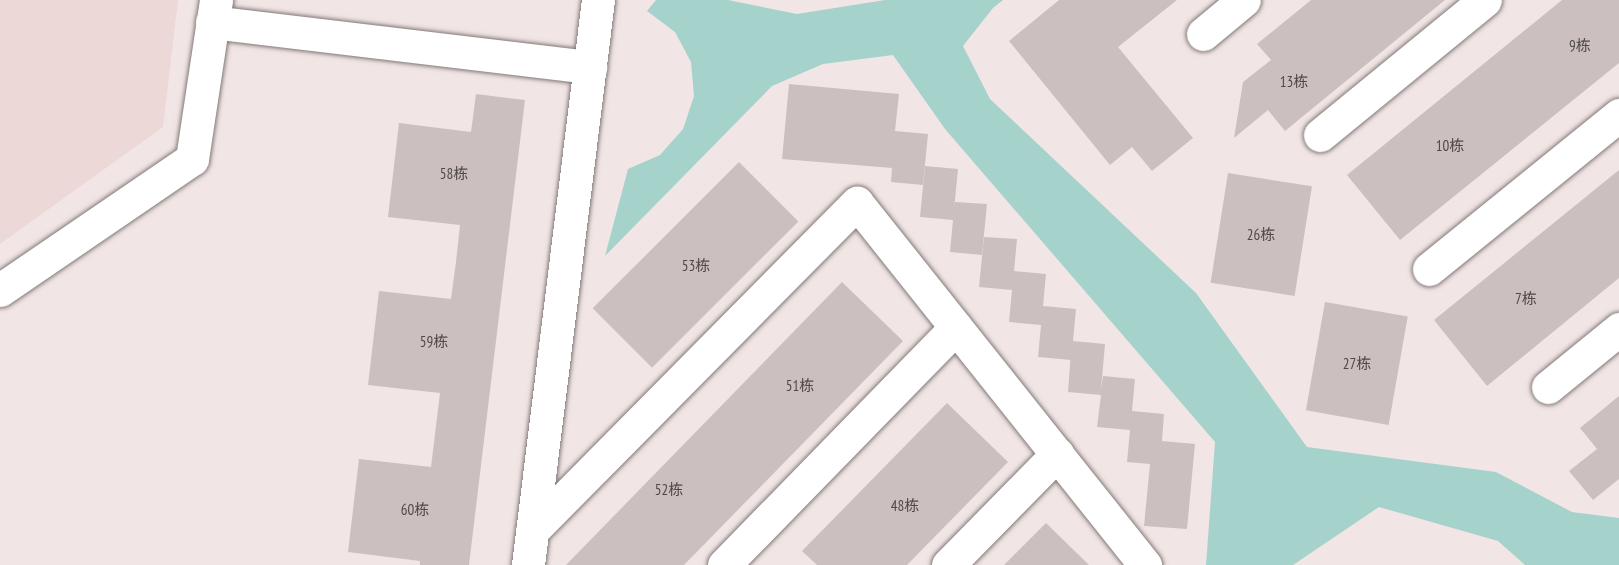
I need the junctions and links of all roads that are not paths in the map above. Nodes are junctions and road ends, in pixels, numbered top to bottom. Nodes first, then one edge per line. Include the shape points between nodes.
1 (598, 0) edge
2 (1244, 0) edge
3 (1485, 0) edge
4 (214, 11) edge
5 (1203, 34) dead end
6 (590, 67) junction
7 (1619, 115) edge
8 (1320, 135) dead end
9 (1429, 269) dead end
10 (0, 290) edge
11 (957, 327) junction
12 (1619, 329) edge
13 (1548, 387) dead end
14 (1057, 454) junction
15 (532, 531) junction
16 (528, 565) edge
17 (724, 565) edge
18 (948, 565) edge
19 (1145, 565) edge

1 - 6 street
2 - 5 street
3 - 8 street
4 - 6 street
4 - 10 street via 192,159
6 - 15 street
7 - 9 street
11 - 14 street
11 - 15 street via 857,203
11 - 17 street
12 - 13 street
14 - 18 street
14 - 19 street
15 - 16 street

